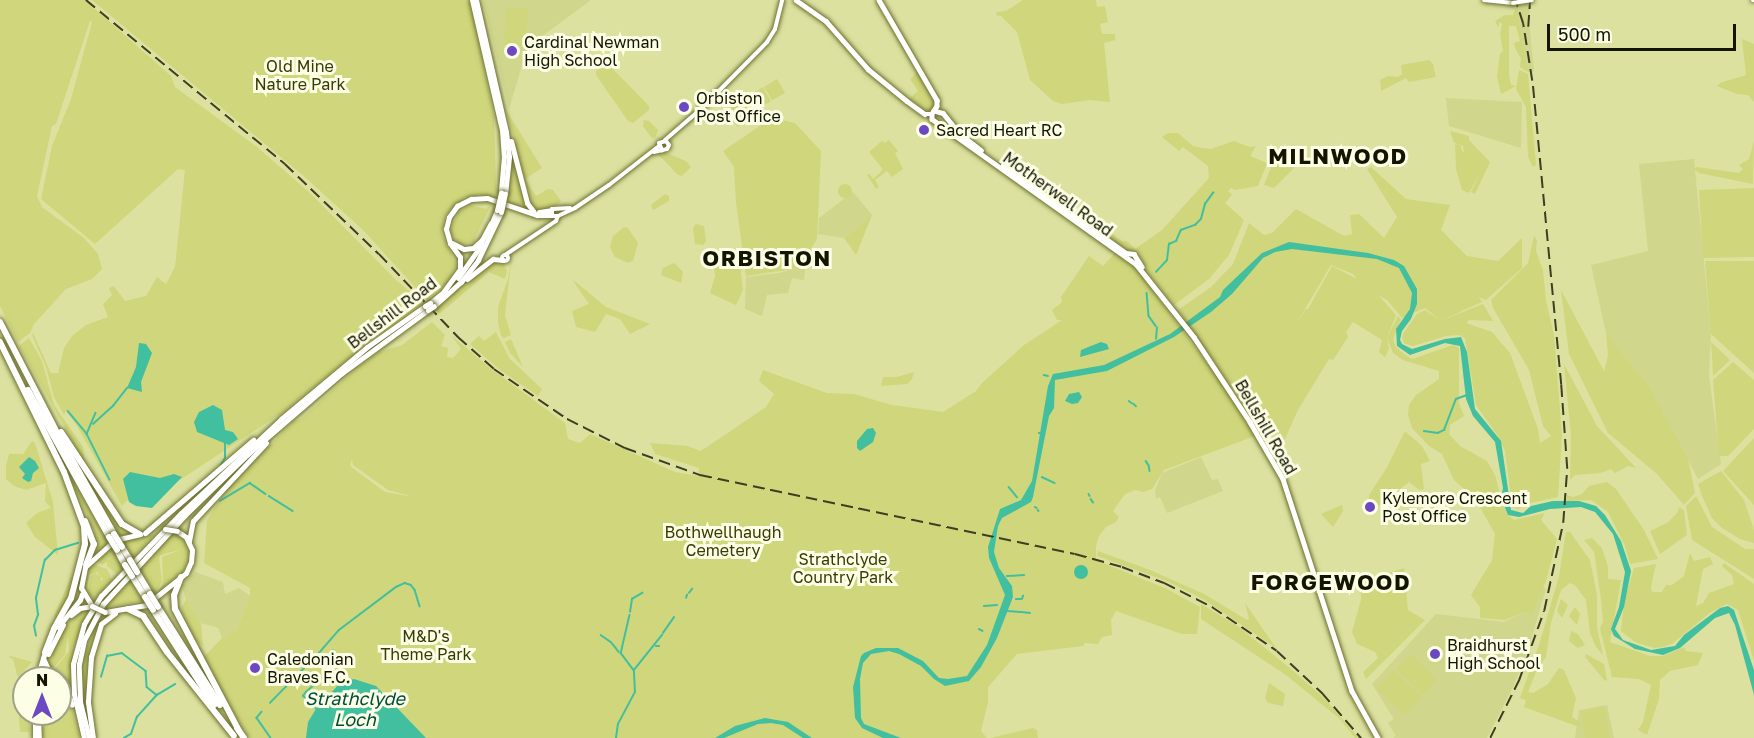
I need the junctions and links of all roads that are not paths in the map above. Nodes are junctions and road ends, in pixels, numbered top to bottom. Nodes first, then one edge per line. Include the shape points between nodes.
1 (474, 0) edge
2 (782, 0) edge
3 (795, 0) edge
4 (879, 0) edge
5 (1484, 0) edge
6 (1533, 0) edge
7 (934, 113) junction
8 (504, 120) junction
9 (950, 123) junction
10 (944, 128) junction
11 (667, 142) junction
12 (660, 148) junction
13 (503, 193) junction
14 (576, 207) junction
15 (499, 211) junction
16 (531, 211) junction
17 (553, 213) junction
18 (559, 215) junction
19 (493, 220) junction
20 (552, 224) junction
21 (450, 243) junction
22 (506, 258) joint
23 (1132, 258) junction
24 (444, 295) junction
25 (429, 306) junction
26 (0, 322) edge
27 (0, 336) edge
28 (0, 342) edge
29 (30, 394) junction
30 (40, 402) junction
31 (281, 419) junction
32 (288, 420) junction
33 (142, 533) junction
34 (112, 535) junction
35 (189, 541) junction
36 (86, 565) junction
37 (181, 577) junction
38 (82, 592) junction
39 (90, 605) junction
40 (128, 609) junction
41 (119, 611) junction
42 (44, 657) junction
43 (42, 666) edge
44 (51, 666) edge
45 (72, 702) edge
46 (236, 735) edge
47 (83, 738) edge
48 (91, 738) edge
49 (244, 738) edge
50 (1378, 738) edge

1 - 8 highway
1 - 13 highway via 502,130
2 - 11 main road via 775,29 767,42
3 - 7 main road via 826,21 868,69 907,101 925,114
4 - 7 main road, Motherwell Road via 937,100
5 - 6 main road, bridge
7 - 9 main road, Motherwell Road via 943,113
7 - 10 main road, Motherwell Road via 932,119
8 - 13 highway via 508,157
8 - 16 highway
9 - 10 main road
9 - 23 main road, Motherwell Road via 980,149
10 - 23 main road, Motherwell Road
11 - 12 main road via 660,141
11 - 12 main road via 667,149
12 - 14 main road
13 - 15 highway, bridge
14 - 17 main road
14 - 18 main road
15 - 19 highway, Bellshill Road
15 - 24 highway, Bellshill Road via 478,260
16 - 17 highway
16 - 21 highway via 487,198 465,201 447,222
17 - 18 main road
17 - 20 main road
18 - 20 main road
19 - 21 highway via 482,240 472,248
19 - 24 highway, Bellshill Road via 474,258
20 - 22 main road
21 - 24 highway via 460,257 460,269
22 - 24 highway via 489,261
23 - 50 main road, Bellshill Road via 1194,337 1283,479 1352,691
24 - 25 highway, Bellshill Road
25 - 31 highway, Bellshill Road via 367,347
25 - 32 highway, Bellshill Road
26 - 30 highway
27 - 29 highway
28 - 42 highway via 64,472 84,526 85,544 72,598 54,628
29 - 34 highway
29 - 36 highway via 92,534 94,549
30 - 33 highway via 122,524
30 - 34 highway
31 - 33 highway
31 - 47 highway via 181,513 94,606 82,630 73,664 74,694
32 - 35 highway via 193,521
32 - 48 highway via 194,506 100,608 84,640 79,664 80,701
33 - 35 highway, bridge via 177,531
33 - 36 highway via 114,540
34 - 46 highway, bridge
35 - 37 highway via 192,560
36 - 38 highway via 81,576
37 - 40 highway via 152,602
37 - 46 highway via 174,595 175,609
38 - 39 highway
38 - 42 highway via 58,626
39 - 41 highway, bridge via 105,612
39 - 42 highway via 78,609 64,624
40 - 41 highway
40 - 46 highway via 143,616 167,652
41 - 48 highway via 101,624 91,657
42 - 43 highway
42 - 44 highway
45 - 47 highway
46 - 49 highway

